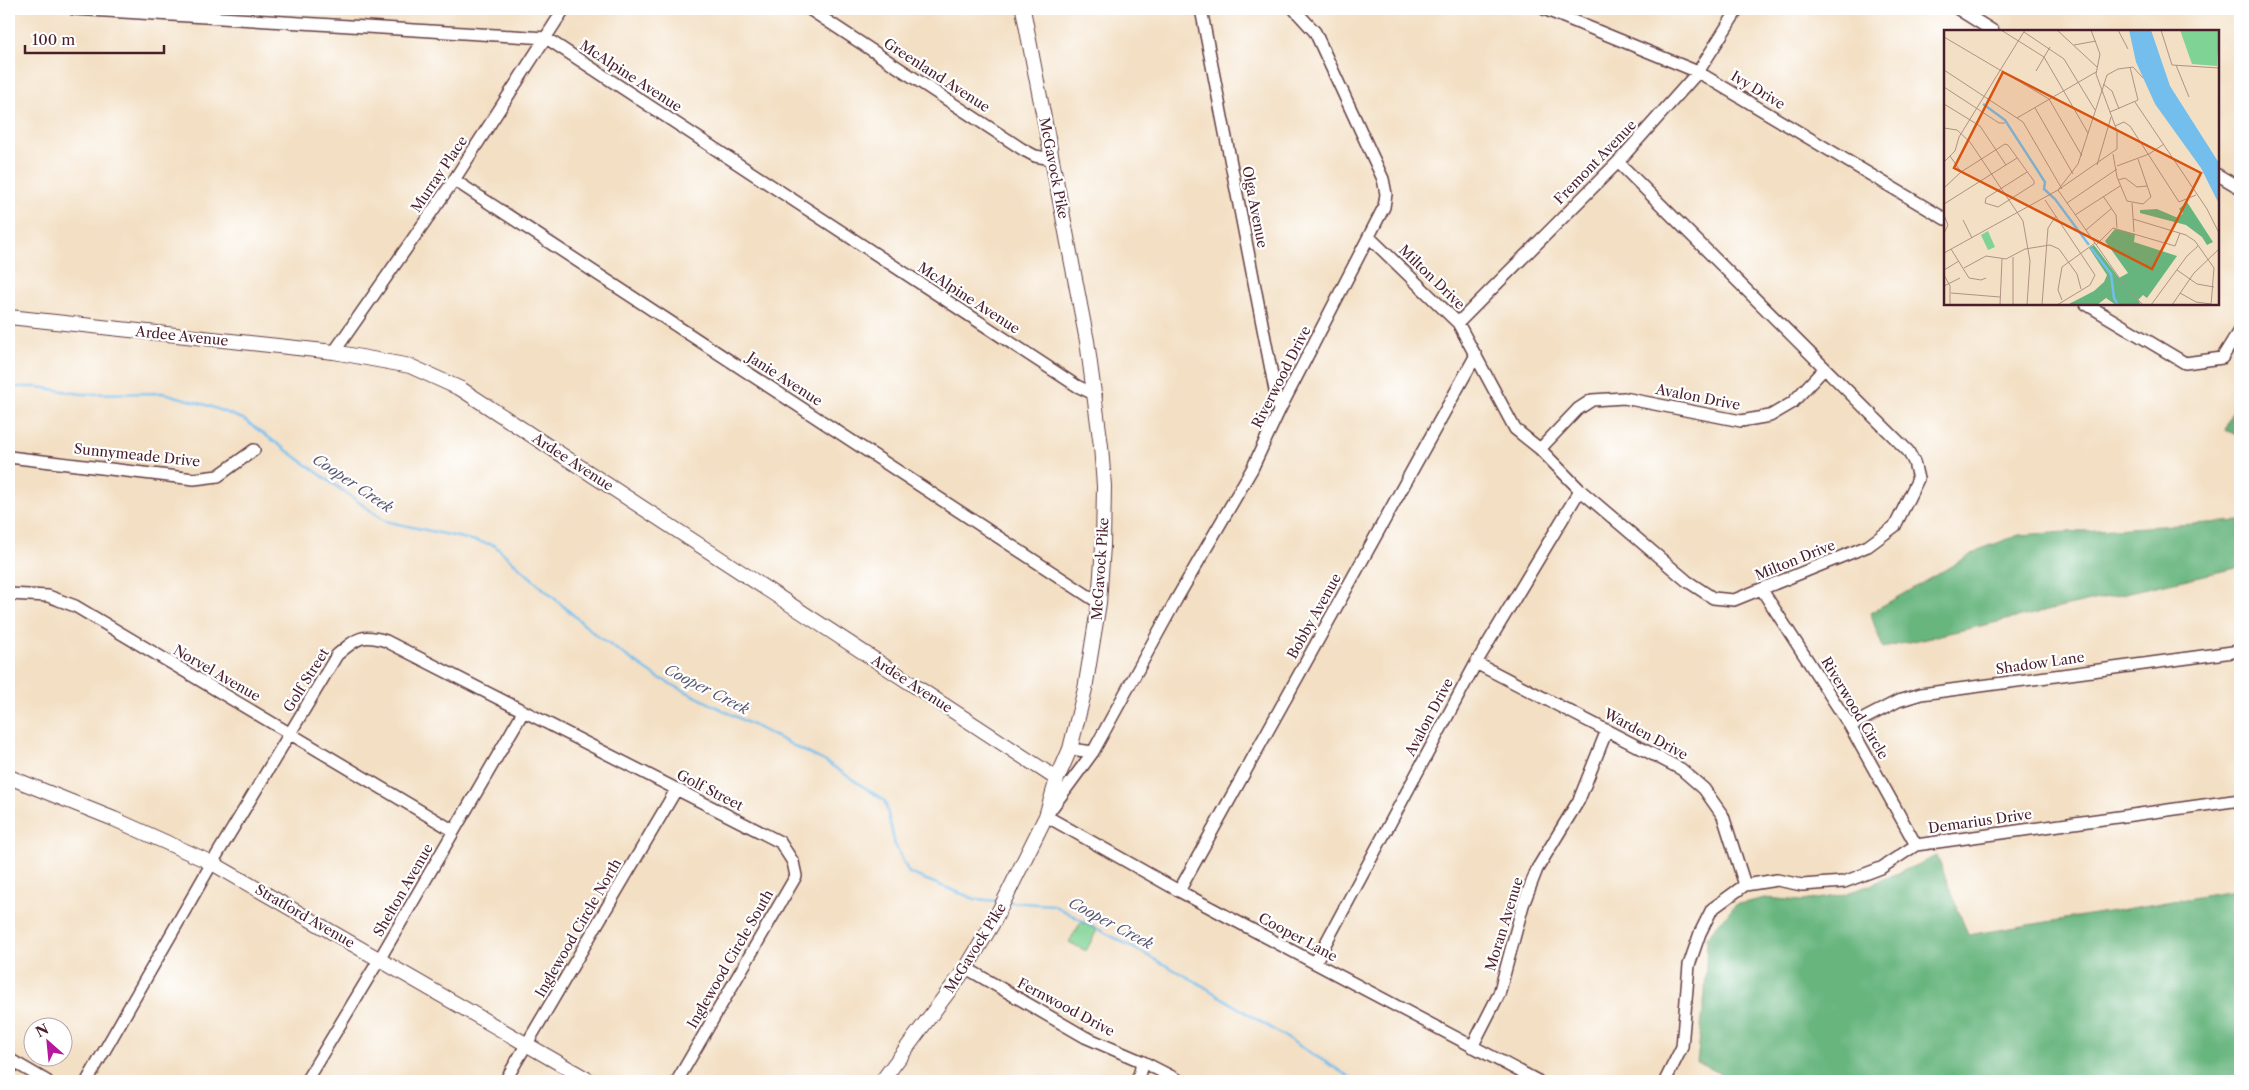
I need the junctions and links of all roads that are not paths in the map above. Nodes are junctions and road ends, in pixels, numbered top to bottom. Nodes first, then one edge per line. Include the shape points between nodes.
1 (74, 9) edge
2 (564, 9) edge
3 (809, 9) edge
4 (1022, 9) edge
5 (1201, 9) edge
6 (1294, 9) edge
7 (1544, 9) edge
8 (1738, 9) edge
9 (1958, 9) edge
10 (1991, 30) edge
11 (546, 38) junction
12 (1698, 72) junction
13 (1052, 158) junction
14 (1618, 162) junction
15 (2219, 176) edge
16 (454, 180) junction
17 (2240, 188) edge
18 (1944, 219) edge
19 (1369, 237) junction
20 (2088, 305) edge
21 (9, 317) edge
22 (1458, 323) junction
23 (2240, 329) edge
24 (334, 352) junction
25 (1476, 355) junction
26 (1824, 369) junction
27 (1096, 395) junction
28 (1279, 411) junction
29 (254, 450) dead end
30 (1540, 450) junction
31 (9, 457) edge
32 (1580, 490) junction
33 (1762, 590) junction
34 (9, 594) edge
35 (1099, 603) junction
36 (2240, 651) edge
37 (1476, 663) junction
38 (523, 712) junction
39 (1850, 726) junction
40 (1607, 730) junction
41 (290, 733) junction
42 (1070, 750) junction
43 (1093, 752) junction
44 (9, 777) edge
45 (1057, 779) junction
46 (1073, 781) junction
47 (676, 790) junction
48 (2240, 800) edge
49 (1046, 816) junction
50 (454, 832) junction
51 (1916, 845) junction
52 (787, 850) joint
53 (212, 863) junction
54 (1746, 885) junction
55 (1179, 891) junction
56 (379, 960) junction
57 (1315, 963) junction
58 (966, 968) junction
59 (528, 1044) junction
60 (1472, 1047) junction
61 (9, 1059) edge
62 (1143, 1062) junction
63 (47, 1081) edge
64 (87, 1081) edge
65 (306, 1081) edge
66 (505, 1081) edge
67 (590, 1081) edge
68 (677, 1081) edge
69 (882, 1081) edge
70 (1137, 1081) edge
71 (1180, 1081) edge
72 (1538, 1081) edge
73 (1665, 1081) edge

1 - 11 street, McAlpine Avenue
2 - 11 street, Murray Place
3 - 13 street, Greenland Avenue via 1022,149 1036,156
4 - 13 street, McGavock Pike
5 - 28 street, Olga Avenue
6 - 19 street, Riverwood Drive via 1315,32 1383,179 1384,207
7 - 12 street, Ivy Drive
8 - 12 street, Fremont Avenue
9 - 10 street
11 - 16 street, Murray Place
11 - 27 street, McAlpine Avenue via 1077,386
12 - 14 street, Fremont Avenue
12 - 18 street, Ivy Drive
13 - 27 street, McGavock Pike
14 - 22 street, Fremont Avenue
14 - 26 street, Milton Drive
15 - 17 street
16 - 24 street, Murray Place
16 - 35 street, Janie Avenue
19 - 22 street, Milton Drive
19 - 28 street, Riverwood Drive
20 - 23 street via 2185,363 2222,358
21 - 24 street, Ardee Avenue
22 - 25 street, Milton Drive
24 - 45 street, Ardee Avenue via 410,366 461,389
25 - 30 street, Milton Drive via 1514,429
25 - 55 street, Bobby Avenue
26 - 30 street, Avalon Drive via 1792,403 1770,416 1741,422 1624,398 1592,400 1578,409
26 - 33 street, Milton Drive via 1908,451 1918,479 1895,526 1868,546
27 - 35 street, McGavock Pike via 1104,486
28 - 43 street, Riverwood Drive via 1252,469
29 - 31 street, Sunnymeade Drive via 218,476 194,478
30 - 32 street, Milton Drive
32 - 33 street, Milton Drive via 1687,581 1713,598 1734,600
32 - 37 street, Avalon Drive
33 - 39 street, Riverwood Circle
34 - 41 street, Norvel Avenue via 48,596 75,606
35 - 42 street, McGavock Pike via 1085,690
36 - 39 street, Shadow Lane via 1921,694 1898,701
37 - 40 street, Warden Drive
37 - 57 street, Avalon Drive
38 - 41 street, Golf Street via 386,640 371,636 350,644 337,655
38 - 47 street, Golf Street
38 - 50 street, Shelton Avenue
39 - 51 street, Riverwood Circle
40 - 54 street, Warden Drive via 1681,769 1704,789 1723,816
40 - 60 street, Moran Avenue via 1579,800 1537,869 1523,905 1499,994
41 - 50 street, Norvel Avenue
41 - 53 street, Golf Street
42 - 43 street
42 - 45 street, McGavock Pike
43 - 46 street, Riverwood Drive
44 - 53 street, Stratford Avenue
45 - 46 street, Ardee Avenue
45 - 49 street, McGavock Pike
46 - 49 street, Riverwood Drive
47 - 52 street, Golf Street via 780,842
47 - 59 street, Inglewood Circle North
48 - 51 street, Demarius Drive
49 - 55 street, Cooper Lane
49 - 58 street, McGavock Pike via 993,923
50 - 56 street, Shelton Avenue
51 - 54 street, Demarius Drive via 1881,868 1844,882 1802,885 1777,880
52 - 68 street, Inglewood Circle South via 796,876
53 - 56 street, Stratford Avenue
53 - 64 street, Golf Street
54 - 73 street, Demarius Drive via 1712,909 1700,933 1689,965 1682,1047
55 - 57 street, Cooper Lane
56 - 59 street, Stratford Avenue
56 - 65 street, Shelton Avenue
57 - 60 street, Cooper Lane
58 - 62 street, Fernwood Drive via 1084,1037
58 - 69 street, McGavock Pike
59 - 66 street, Inglewood Circle North
59 - 67 street, Stratford Avenue
60 - 72 street, Cooper Lane
61 - 63 street
62 - 70 street
62 - 71 street, Fernwood Drive

